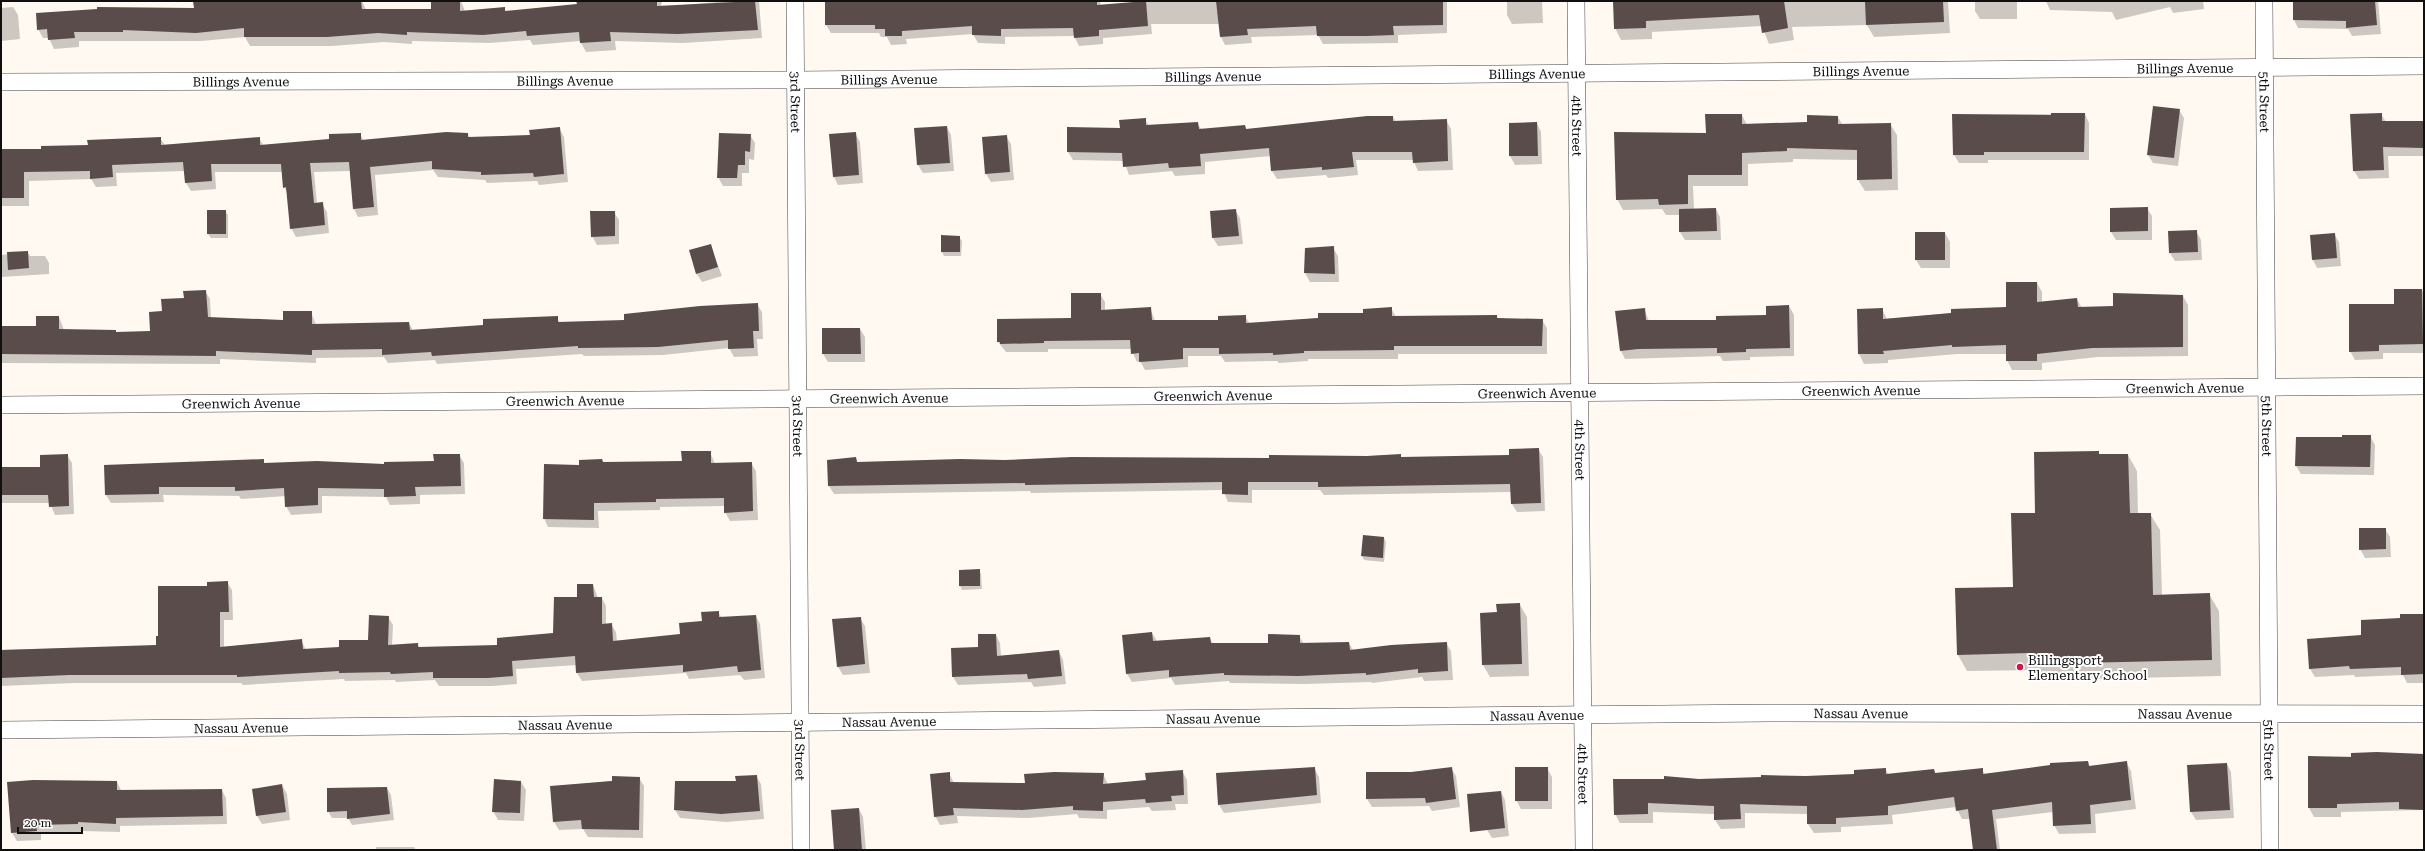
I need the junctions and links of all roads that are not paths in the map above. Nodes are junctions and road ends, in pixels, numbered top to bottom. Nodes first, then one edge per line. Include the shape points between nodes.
1 (795, 1) edge
2 (1576, 1) edge
3 (2264, 1) edge
4 (2424, 66) edge
5 (2265, 68) junction
6 (1576, 72) junction
7 (795, 80) junction
8 (1, 82) edge
9 (2424, 386) edge
10 (2266, 387) junction
11 (1580, 392) junction
12 (798, 398) junction
13 (1, 404) edge
14 (2268, 714) junction
15 (2424, 714) edge
16 (1583, 715) junction
17 (800, 723) junction
18 (1, 730) edge
19 (801, 850) edge
20 (1584, 850) edge
21 (2270, 850) edge

1 - 7 street, 3rd Street
2 - 6 street, 4th Street
3 - 5 street, 5th Street
4 - 5 street, Billings Avenue
5 - 6 street, Billings Avenue
5 - 10 street, 5th Street
6 - 7 street, Billings Avenue
6 - 11 street, 4th Street
7 - 8 street, Billings Avenue
7 - 12 street, 3rd Street
9 - 10 street, Greenwich Avenue
10 - 11 street, Greenwich Avenue
10 - 14 street, 5th Street
11 - 12 street, Greenwich Avenue
11 - 16 street, 4th Street
12 - 13 street, Greenwich Avenue
12 - 17 street, 3rd Street
14 - 15 street, Nassau Avenue
14 - 16 street, Nassau Avenue
14 - 21 street, 5th Street
16 - 17 street, Nassau Avenue
16 - 20 street, 4th Street
17 - 18 street, Nassau Avenue
17 - 19 street, 3rd Street

